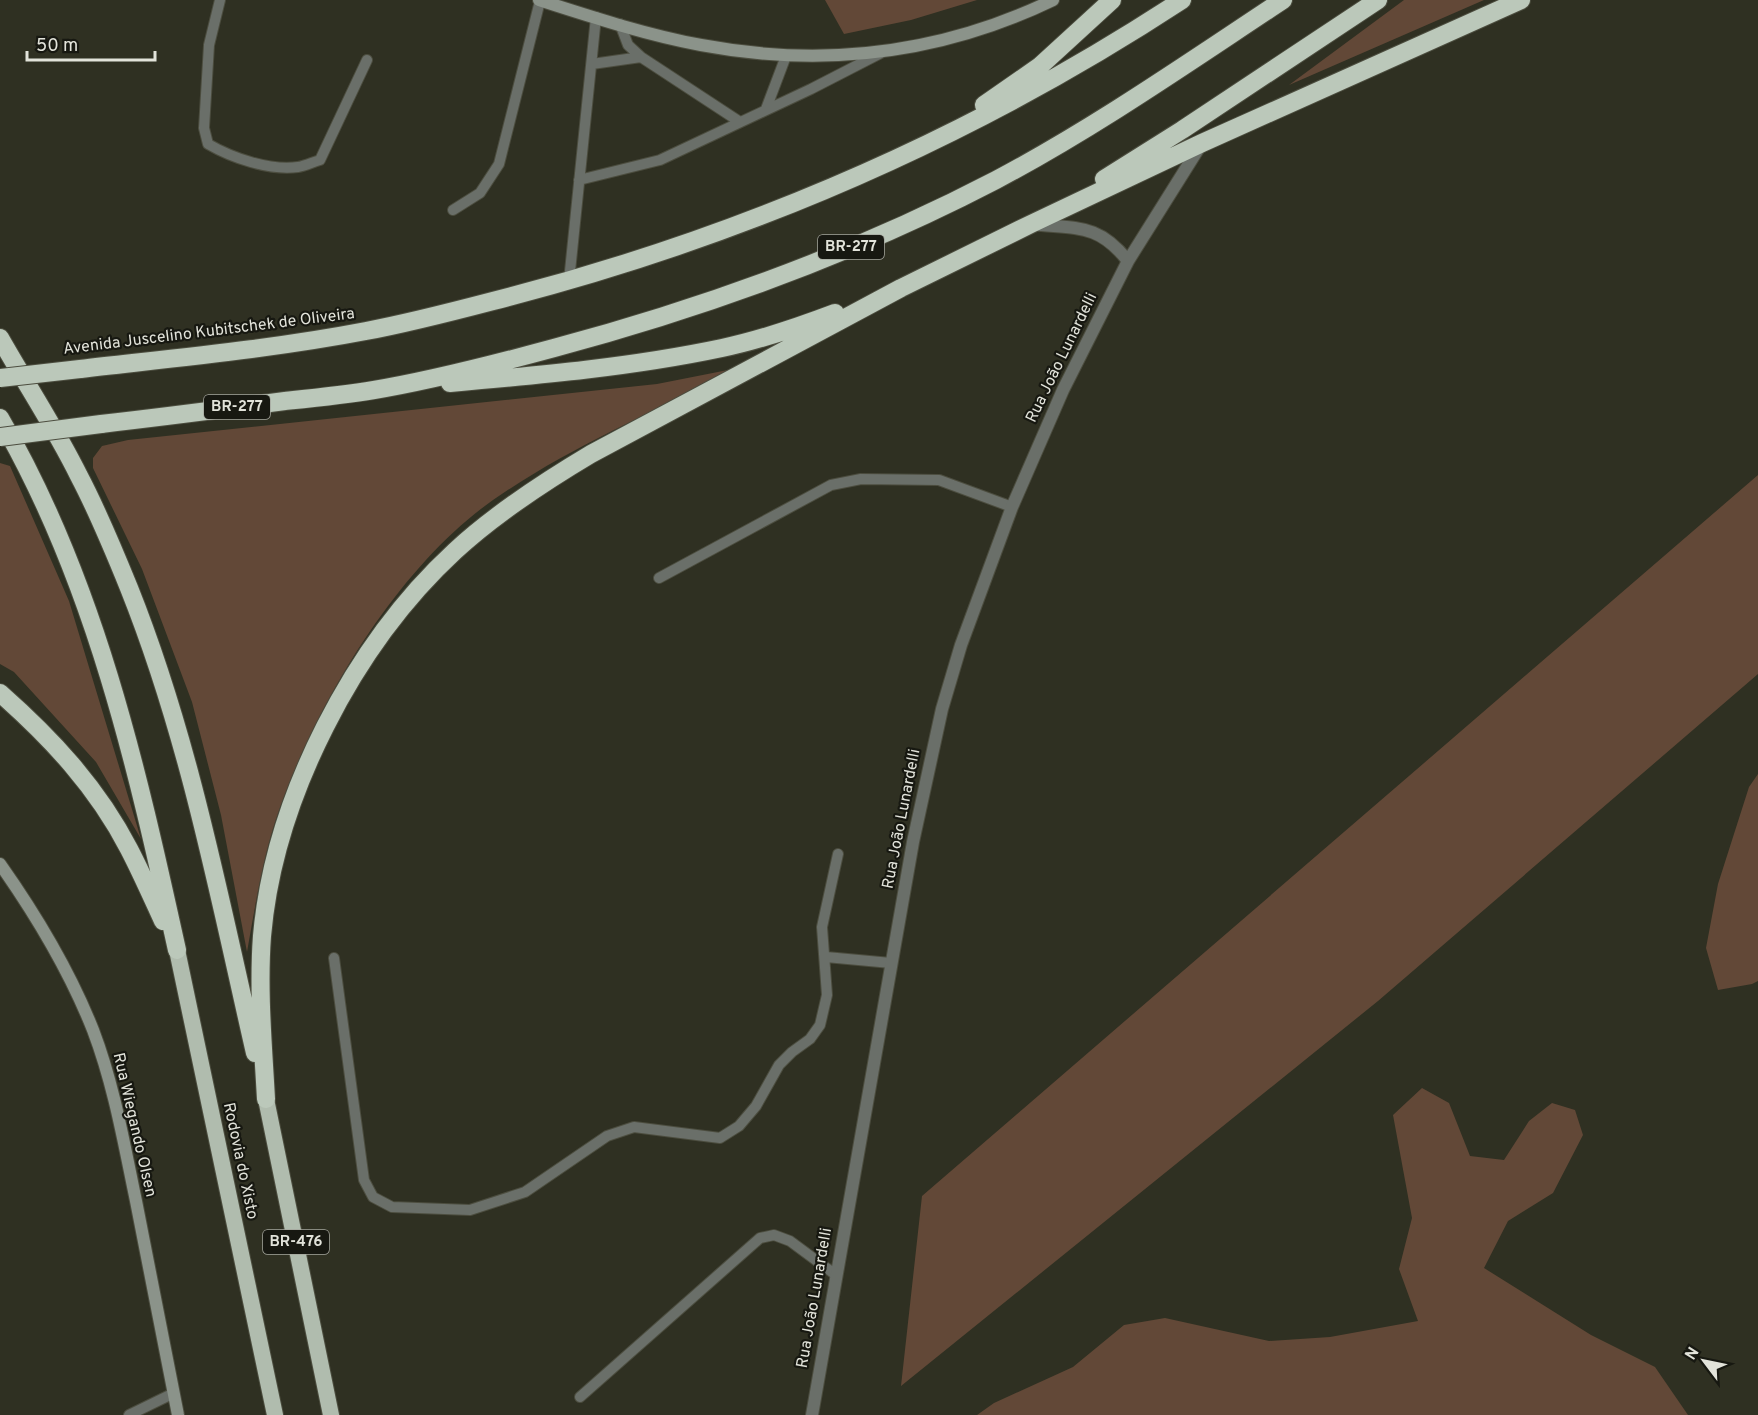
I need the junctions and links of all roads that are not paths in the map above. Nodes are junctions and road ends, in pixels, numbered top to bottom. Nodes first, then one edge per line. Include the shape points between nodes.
1 (220, 0) edge
2 (539, 0) edge
3 (1053, 0) edge
4 (1112, 0) edge
5 (1182, 0) edge
6 (1283, 0) edge
7 (1378, 0) edge
8 (1521, 0) edge
9 (596, 17) junction
10 (620, 24) junction
11 (881, 52) junction
12 (786, 56) junction
13 (641, 57) junction
14 (367, 60) dead end
15 (592, 64) junction
16 (766, 109) junction
17 (740, 122) junction
18 (1202, 143) junction
19 (920, 148) junction
20 (579, 180) junction
21 (453, 210) dead end
22 (1031, 224) junction
23 (1128, 261) junction
24 (569, 281) junction
25 (901, 288) junction
26 (0, 338) edge
27 (0, 378) edge
28 (374, 390) junction
29 (0, 418) edge
30 (0, 436) edge
31 (1012, 507) junction
32 (658, 578) dead end
33 (0, 693) edge
34 (838, 854) dead end
35 (0, 864) edge
36 (177, 950) junction
37 (826, 957) junction
38 (334, 958) dead end
39 (891, 963) junction
40 (266, 1099) junction
41 (836, 1275) junction
42 (174, 1394) junction
43 (580, 1397) dead end
44 (129, 1415) edge
45 (178, 1415) edge
46 (275, 1415) edge
47 (331, 1415) edge
48 (812, 1415) edge

1 - 14 lane via 209,45 204,128 208,144 218,150 270,167 299,167 320,160
2 - 9 main road
2 - 21 lane via 499,164 480,193
3 - 11 main road via 975,31
4 - 19 highway via 1040,66
5 - 19 highway, Avenida Juscelino Kubitschek de Oliveira via 1030,92
6 - 28 highway, BR-277 via 1056,146 943,206 852,247 738,291 599,335
7 - 22 highway
8 - 18 highway
9 - 10 main road
9 - 15 lane
10 - 12 main road via 701,45
10 - 13 lane via 628,45
11 - 12 main road
11 - 16 lane
12 - 16 lane
13 - 15 lane
13 - 17 lane
15 - 20 lane
16 - 17 lane
17 - 20 lane via 660,160
18 - 22 highway
18 - 23 street, Rua João Lunardelli
19 - 24 highway, Avenida Juscelino Kubitschek de Oliveira via 777,210
20 - 24 lane
22 - 23 street via 1091,231 1116,246
22 - 25 highway
23 - 31 street, Rua João Lunardelli via 1063,390
24 - 27 highway, Avenida Juscelino Kubitschek de Oliveira, bridge via 369,331 291,344
25 - 28 highway via 795,328 724,348 583,371
25 - 40 highway via 552,477 501,512 455,551 372,647 338,701 308,765 284,826 270,881 262,935 260,990
26 - 40 highway via 79,476 129,588 153,654 199,807
28 - 30 highway, BR-277, bridge
29 - 36 highway via 56,530 100,646 141,788
31 - 32 lane via 939,480 861,479 831,485
31 - 39 street, Rua João Lunardelli via 961,645 942,709
33 - 36 highway via 41,729 103,806 129,848
34 - 37 lane via 822,927
35 - 42 main road, Rua Wiegando Olsen via 75,991 109,1078
36 - 46 highway, Rodovia do Xisto / BR-476
37 - 38 lane via 827,995 820,1025 810,1040 779,1065 756,1106 739,1126 720,1138 634,1127 607,1136 525,1192 470,1210 392,1207 373,1197 364,1180
37 - 39 lane
39 - 41 street, Rua João Lunardelli
40 - 47 highway, BR-476
41 - 43 lane via 790,1241 774,1234 760,1238
41 - 48 street, Rua João Lunardelli
42 - 44 lane
42 - 45 main road, Rua Wiegando Olsen

